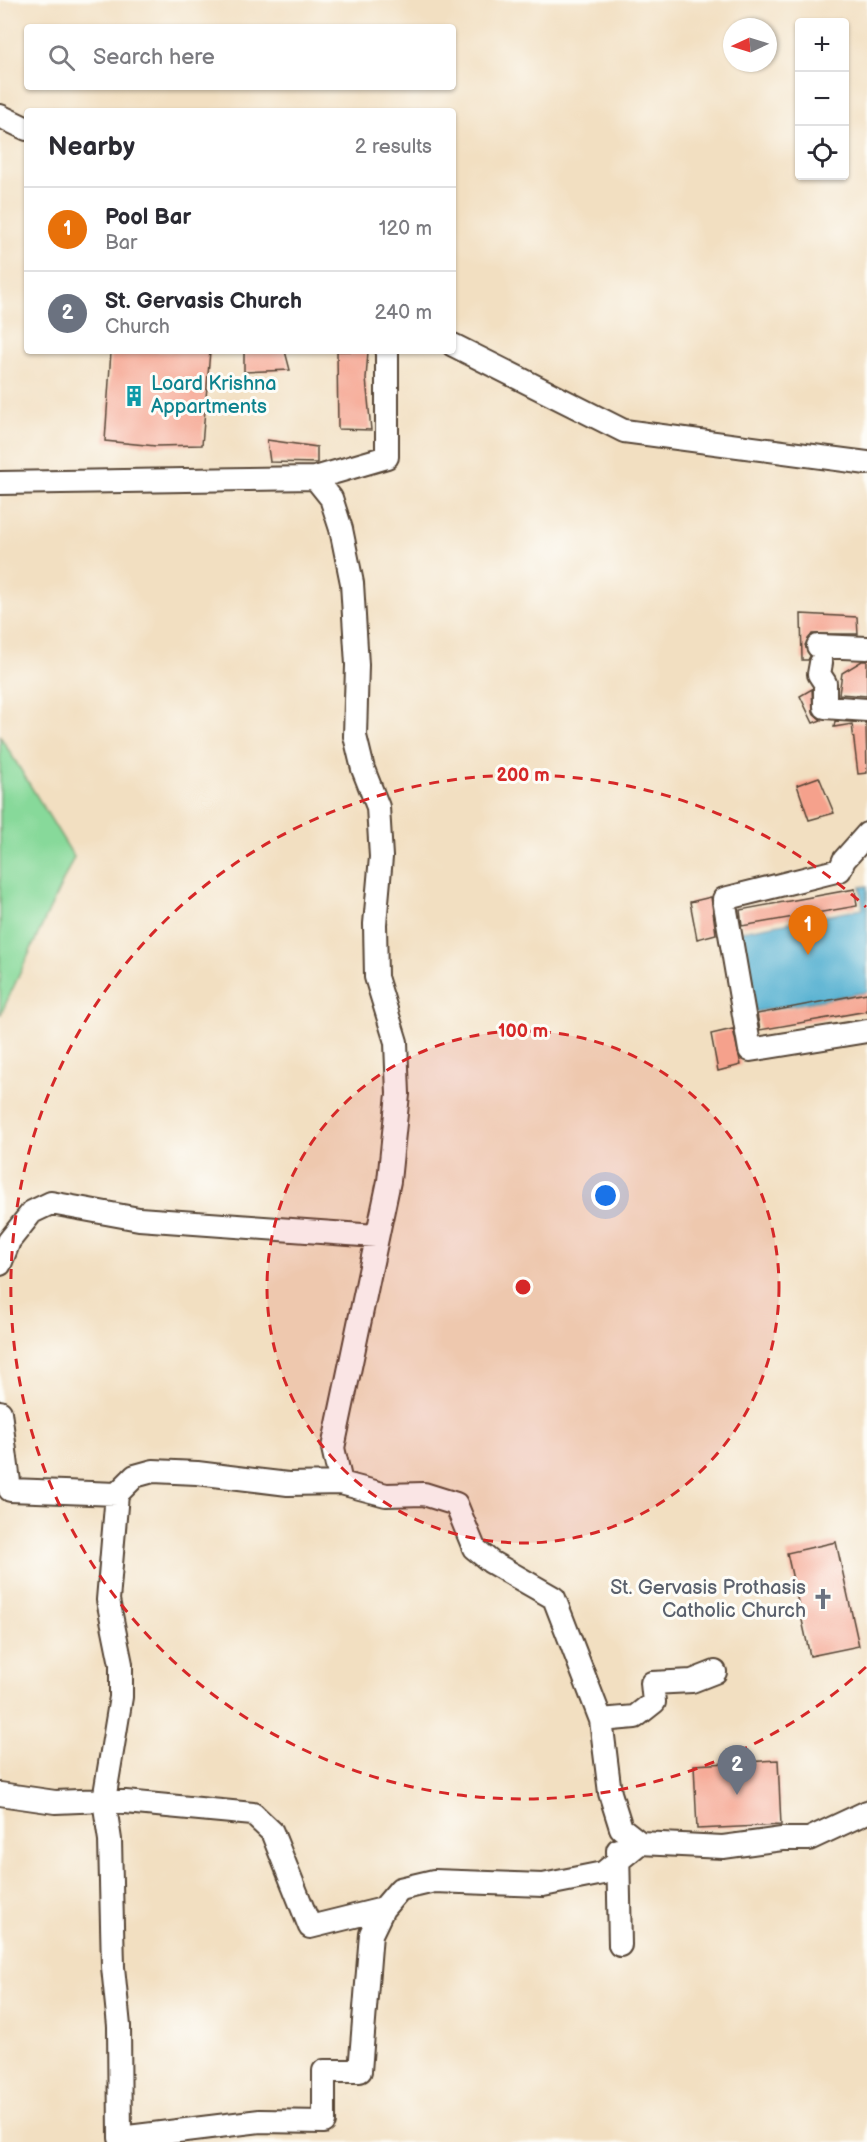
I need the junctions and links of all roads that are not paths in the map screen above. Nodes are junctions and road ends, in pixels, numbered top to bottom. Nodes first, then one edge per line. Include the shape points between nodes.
1 (0, 116) edge
2 (24, 128) edge
3 (456, 347) edge
4 (387, 354) edge
5 (867, 462) edge
6 (315, 478) junction
7 (0, 483) edge
8 (867, 648) edge
9 (867, 710) edge
10 (867, 834) edge
11 (867, 1031) edge
12 (376, 1236) junction
13 (0, 1264) edge
14 (0, 1412) edge
15 (341, 1482) junction
16 (117, 1494) junction
17 (715, 1672) dead end
18 (601, 1720) junction
19 (0, 1794) edge
20 (104, 1800) junction
21 (867, 1812) edge
22 (621, 1828) junction
23 (640, 1843) junction
24 (617, 1861) junction
25 (383, 1909) junction
26 (620, 1945) dead end
27 (120, 2140) edge

1 - 2 street
3 - 5 street via 624,431
4 - 6 street via 387,457
6 - 7 street
6 - 12 street via 332,498 352,583 356,736 363,769 378,807 381,857 374,955 376,977 396,1042 398,1094 389,1181
8 - 9 street via 820,655 819,674 825,683 825,707
10 - 11 street via 840,870 724,899 750,1050
12 - 13 street via 139,1220 51,1203 32,1212 9,1241
12 - 15 street via 333,1448
14 - 16 street via 10,1490
15 - 16 street via 288,1484 153,1471 135,1476
15 - 18 street via 386,1495 424,1494 456,1504 474,1548 554,1598
16 - 20 street via 108,1600 121,1664 121,1697
17 - 18 street via 692,1681 652,1683 654,1702 635,1716
18 - 22 street via 610,1793
19 - 20 street via 55,1802
20 - 25 street via 253,1814 272,1832 310,1928
20 - 27 street via 110,1840 113,1967 119,2026
21 - 23 street via 809,1839 723,1847
22 - 23 street
22 - 24 street
23 - 24 street
24 - 25 street via 603,1873 543,1885 434,1881 400,1888
24 - 26 street
25 - 27 street via 371,1934 360,2071 324,2071 324,2122 260,2121

